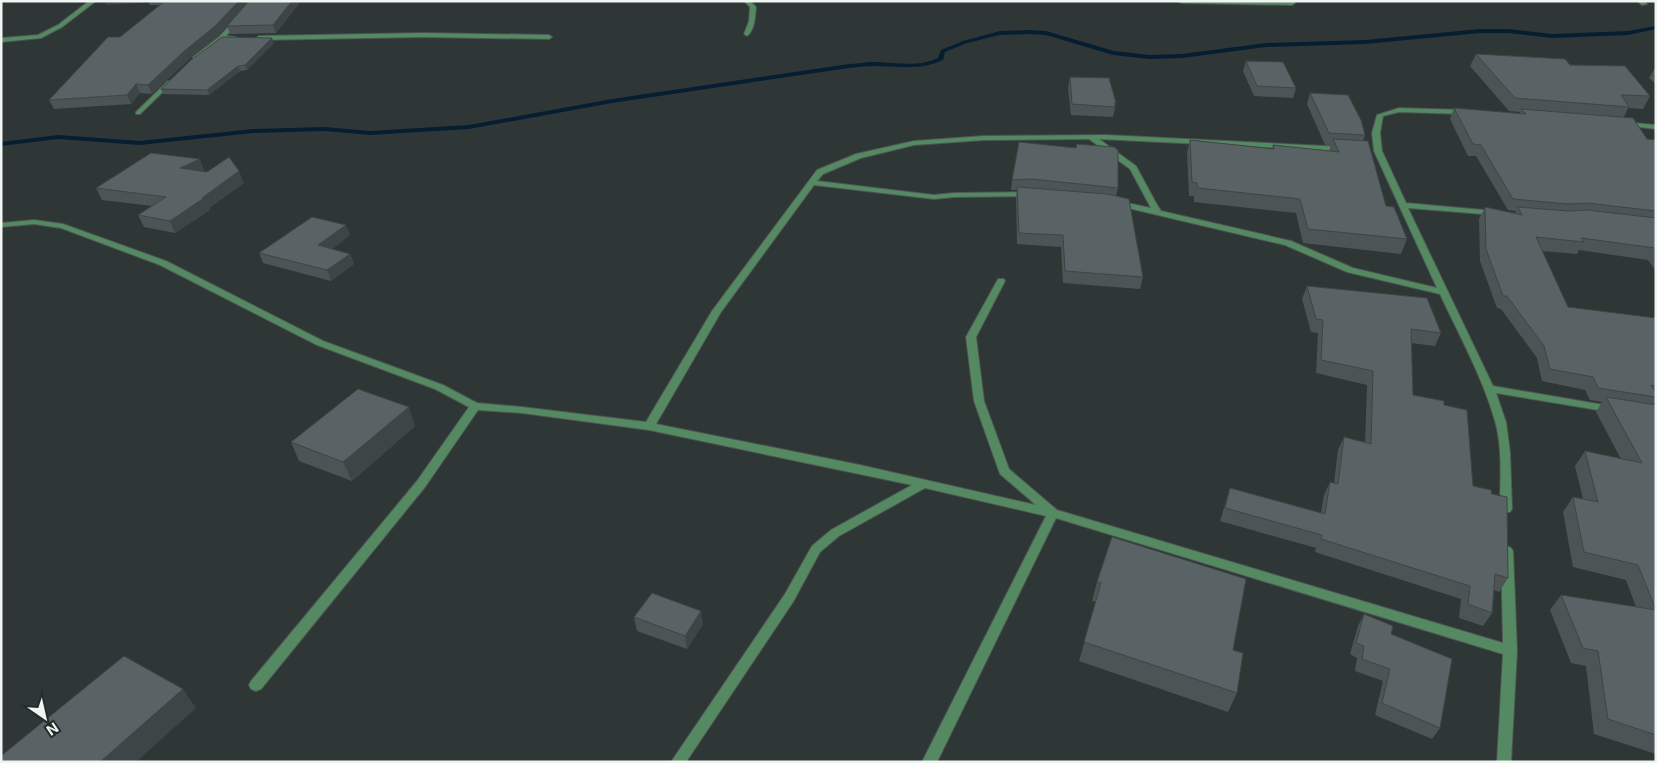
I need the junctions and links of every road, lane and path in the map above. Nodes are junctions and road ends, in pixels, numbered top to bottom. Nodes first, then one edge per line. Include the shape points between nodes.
1 (93, 1) edge
2 (255, 1) edge
3 (747, 1) edge
4 (1182, 1) edge
5 (1291, 1) edge
6 (748, 34) dead end
7 (549, 37) dead end
8 (220, 38) junction
9 (252, 38) edge
10 (242, 39) edge
11 (1, 40) edge
12 (190, 63) edge
13 (177, 76) edge
14 (1472, 112) edge
15 (138, 113) dead end
16 (1617, 124) edge
17 (1656, 127) edge
18 (1091, 137) junction
19 (1349, 150) edge
20 (813, 183) junction
21 (1039, 195) edge
22 (1112, 202) edge
23 (1404, 205) junction
24 (1159, 213) junction
25 (1503, 214) edge
26 (1, 225) edge
27 (1001, 281) dead end
28 (1444, 292) junction
29 (1489, 389) junction
30 (474, 406) junction
31 (1616, 410) edge
32 (650, 426) junction
33 (924, 484) junction
34 (1053, 513) junction
35 (1507, 522) edge
36 (1507, 542) edge
37 (1510, 651) junction
38 (256, 685) dead end
39 (678, 762) edge
40 (929, 762) edge
41 (1504, 762) edge

1 - 11 street via 39,37
2 - 8 street
3 - 6 street via 753,7
4 - 5 street
7 - 9 street
8 - 10 street
8 - 12 street
13 - 15 street
14 - 23 street via 1399,110 1380,115 1373,151
16 - 17 street
18 - 19 street
18 - 20 street via 914,142 859,156 820,172
18 - 24 street via 1132,168
20 - 21 street via 934,197
20 - 32 street via 717,311
22 - 24 street
23 - 25 street
23 - 28 street
24 - 28 street via 1288,244 1363,274
26 - 30 street via 34,222 62,226 163,263 320,343 439,387
27 - 34 street via 971,337 979,401 1004,471
28 - 29 street
29 - 31 street
29 - 35 street via 1501,422
30 - 32 street
30 - 38 street via 421,484
32 - 33 street
33 - 34 street
33 - 39 street via 835,533 816,549 789,598
34 - 37 street
34 - 40 street
36 - 37 street
37 - 41 street

